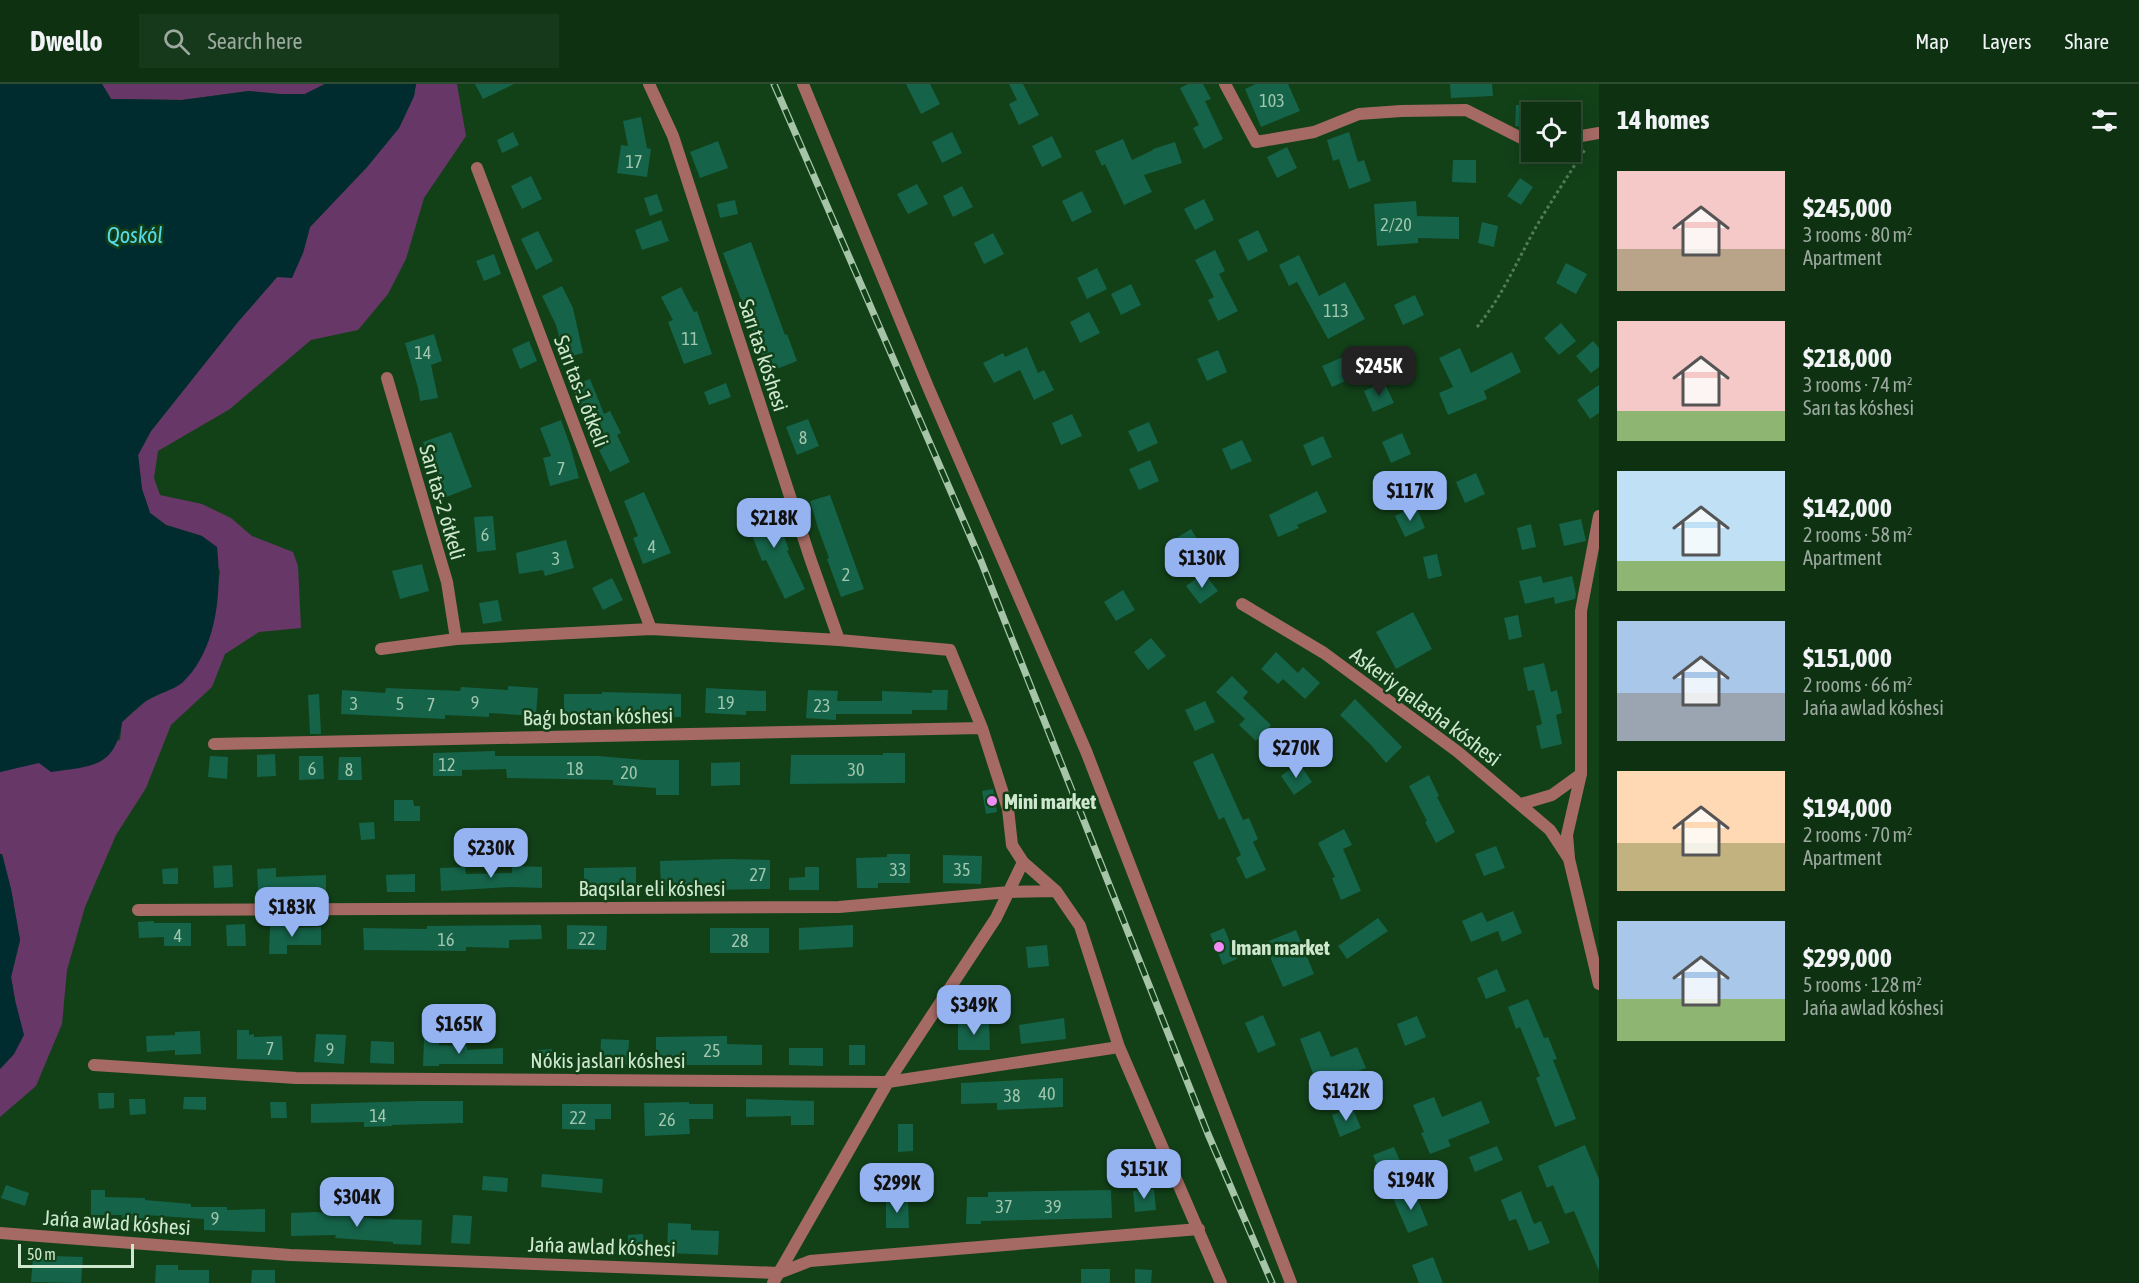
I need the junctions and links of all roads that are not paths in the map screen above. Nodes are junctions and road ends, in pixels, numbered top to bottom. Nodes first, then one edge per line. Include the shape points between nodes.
1 (650, 84) edge
2 (804, 84) edge
3 (1225, 84) edge
4 (1597, 134) edge
5 (1581, 136) edge
6 (1521, 138) edge
7 (477, 168) dead end
8 (387, 378) dead end
9 (1599, 516) edge
10 (1242, 604) dead end
11 (651, 628) junction
12 (456, 639) junction
13 (839, 640) junction
14 (381, 649) dead end
15 (982, 728) junction
16 (214, 744) dead end
17 (1581, 774) junction
18 (1521, 804) junction
19 (1569, 859) junction
20 (1023, 862) junction
21 (1056, 891) junction
22 (1009, 892) junction
23 (138, 910) dead end
24 (1599, 984) edge
25 (1119, 1047) junction
26 (94, 1065) dead end
27 (888, 1082) junction
28 (1199, 1229) junction
29 (0, 1233) edge
30 (776, 1278) edge
31 (1221, 1283) edge
32 (1291, 1283) edge

1 - 13 street, Sarı tas kóshesi via 673,136
2 - 32 street via 928,387 1086,751
3 - 6 street via 1256,142 1314,132 1359,114 1466,110
4 - 5 street
7 - 11 street, Sarı tas-1 ótkeli
8 - 12 street, Sarı tas-2 ótkeli via 447,582
9 - 17 street, Askeriy qalasha kóshesi via 1581,611
10 - 18 street, Askeriy qalasha kóshesi via 1324,653
11 - 12 street
11 - 13 street
12 - 14 street
13 - 15 street via 950,650
15 - 16 street, Baǵı bostan kóshesi
15 - 20 street via 1008,809 1012,845
17 - 18 street via 1552,795
17 - 19 street, Askeriy qalasha kóshesi via 1567,835
18 - 19 street, Askeriy qalasha kóshesi via 1550,830
19 - 24 street, Askeriy qalasha kóshesi
20 - 21 street
20 - 22 street
21 - 22 street, Baqsılar eli kóshesi
21 - 25 street via 1080,926
22 - 23 street, Baqsılar eli kóshesi via 839,907
22 - 27 street via 996,918
25 - 27 street, Nókis jasları kóshesi
25 - 28 street
26 - 27 street, Nókis jasları kóshesi via 296,1078
27 - 30 street
28 - 30 street, Jańa awlad kóshesi via 810,1261
28 - 31 street
29 - 30 street, Jańa awlad kóshesi via 290,1255

